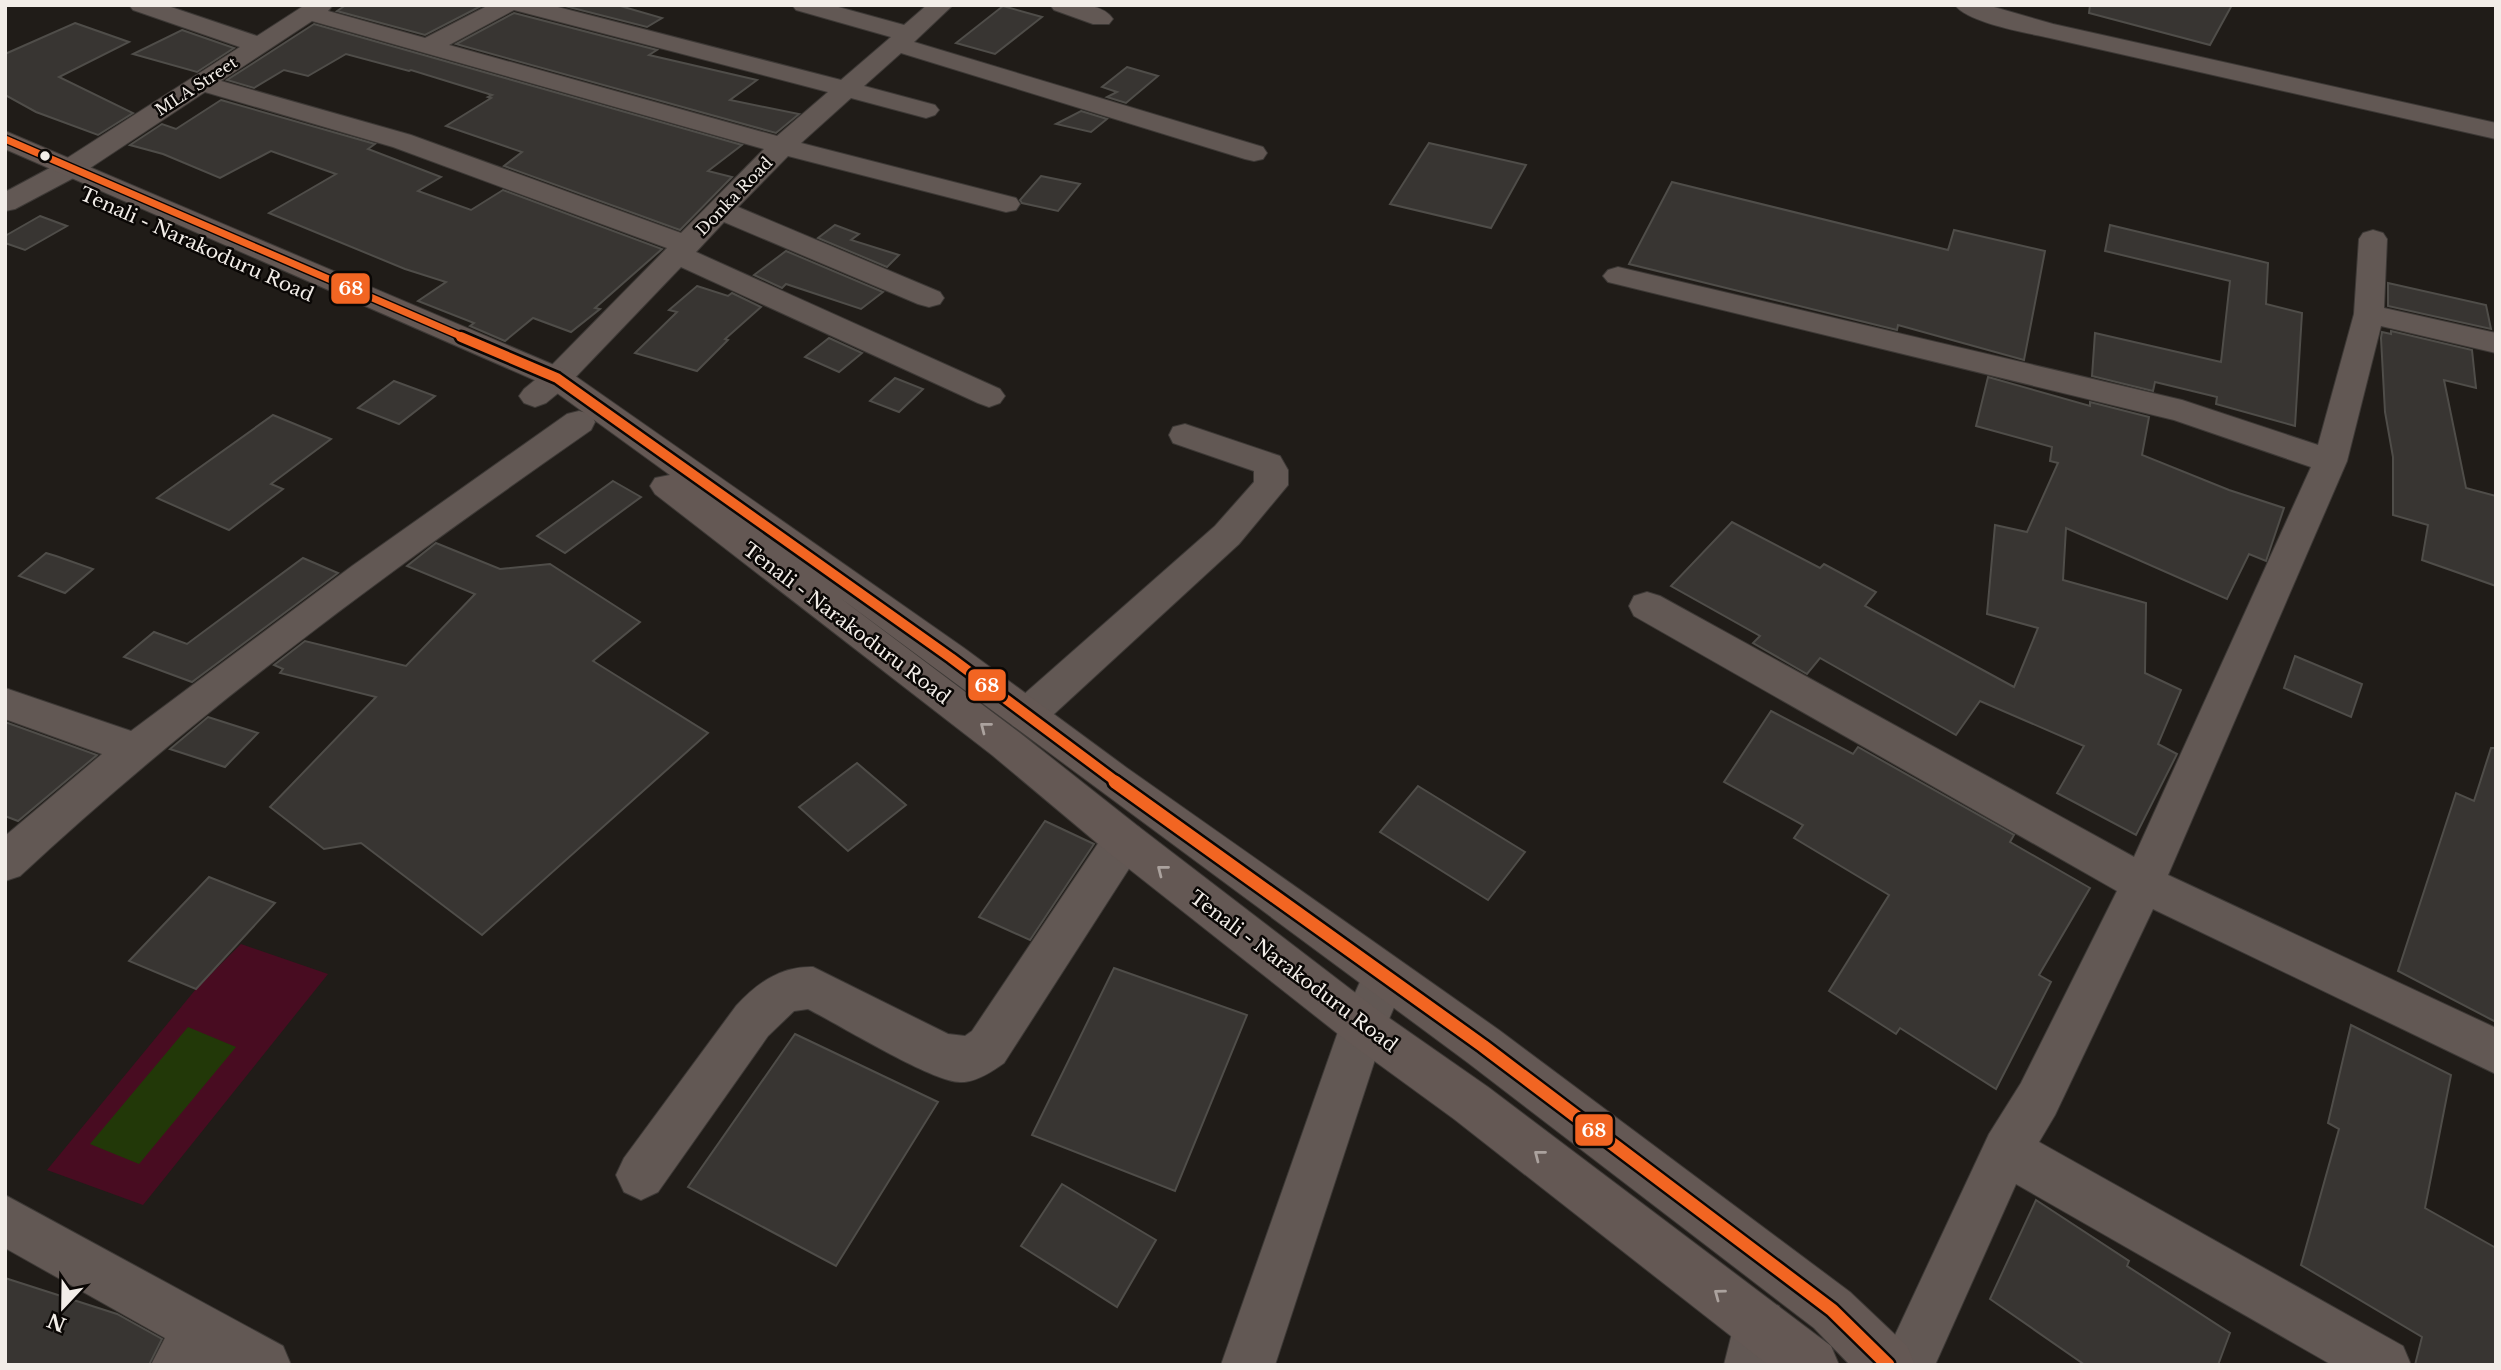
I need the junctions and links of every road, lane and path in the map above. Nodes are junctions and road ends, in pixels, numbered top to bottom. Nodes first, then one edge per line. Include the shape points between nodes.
1 (141, 5) edge
2 (507, 5) edge
3 (522, 5) edge
4 (804, 5) edge
5 (941, 5) edge
6 (1062, 5) edge
7 (1968, 5) edge
8 (315, 9) edge
9 (1101, 19) dead end
10 (902, 39) junction
11 (259, 46) junction
12 (429, 46) junction
13 (201, 83) junction
14 (844, 89) junction
15 (926, 110) dead end
16 (2496, 131) edge
17 (5, 139) edge
18 (782, 146) junction
19 (1254, 153) dead end
20 (5, 159) edge
21 (60, 173) junction
22 (5, 203) edge
23 (1006, 204) dead end
24 (720, 210) junction
25 (2373, 239) dead end
26 (682, 250) junction
27 (1618, 276) dead end
28 (929, 299) dead end
29 (2369, 314) junction
30 (2496, 343) edge
31 (546, 387) junction
32 (989, 396) dead end
33 (579, 422) junction
34 (1185, 435) dead end
35 (2330, 461) junction
36 (1647, 606) dead end
37 (5, 703) edge
38 (1027, 715) junction
39 (138, 750) junction
40 (1124, 840) junction
41 (14, 845) edge
42 (2143, 884) junction
43 (1385, 977) junction
44 (1363, 1026) junction
45 (2496, 1052) edge
46 (2006, 1151) junction
47 (640, 1175) dead end
48 (10, 1229) edge
49 (1756, 1345) edge
50 (190, 1347) edge
51 (264, 1365) edge
52 (1248, 1365) edge
53 (1812, 1365) edge
54 (1888, 1365) edge
55 (1908, 1365) edge
56 (2384, 1365) edge

1 - 11 street
2 - 12 street
3 - 14 street
4 - 10 street
5 - 10 street, Donka Road
6 - 9 street
7 - 16 street via 2038,28
8 - 11 street, MLA Street
8 - 12 street
10 - 14 street, Donka Road
10 - 19 street via 1118,114
11 - 13 street, MLA Street
12 - 18 street
13 - 21 street, MLA Street
13 - 26 street via 402,141
14 - 15 street
14 - 18 street, Donka Road
17 - 21 main road, Tenali - Narakoduru Road
18 - 23 street
18 - 24 street, Donka Road
20 - 21 main road, Tenali - Narakoduru Road
21 - 22 street, MLA Street
21 - 31 main road, Tenali - Narakoduru Road
24 - 26 street, Donka Road
24 - 28 street
25 - 29 street
26 - 31 street, Donka Road
26 - 32 street
27 - 35 street via 2182,411
29 - 30 street
29 - 35 street
31 - 33 main road, Tenali - Narakoduru Road
31 - 38 main road, Tenali - Narakoduru Road via 619,420
33 - 39 street via 416,537
40 -> 33 main road, Tenali - Narakoduru Road via 912,671
34 - 38 street via 1268,464 1271,485 1227,535
35 - 42 street
36 - 42 street
37 - 39 street
38 - 43 main road, Tenali - Narakoduru Road
39 - 41 street
44 -> 40 main road, Tenali - Narakoduru Road
40 - 47 street via 988,1047 976,1056 960,1060 938,1053 813,988 784,991 752,1021
42 - 45 street
42 - 46 street via 2038,1099
43 - 44 street
43 - 54 main road, Tenali - Narakoduru Road via 1832,1310
49 -> 44 main road, Tenali - Narakoduru Road via 1471,1103
44 - 52 street
46 - 55 street
46 - 56 street
48 - 50 street
49 - 53 main road, Tenali - Narakoduru Road
50 - 51 street

